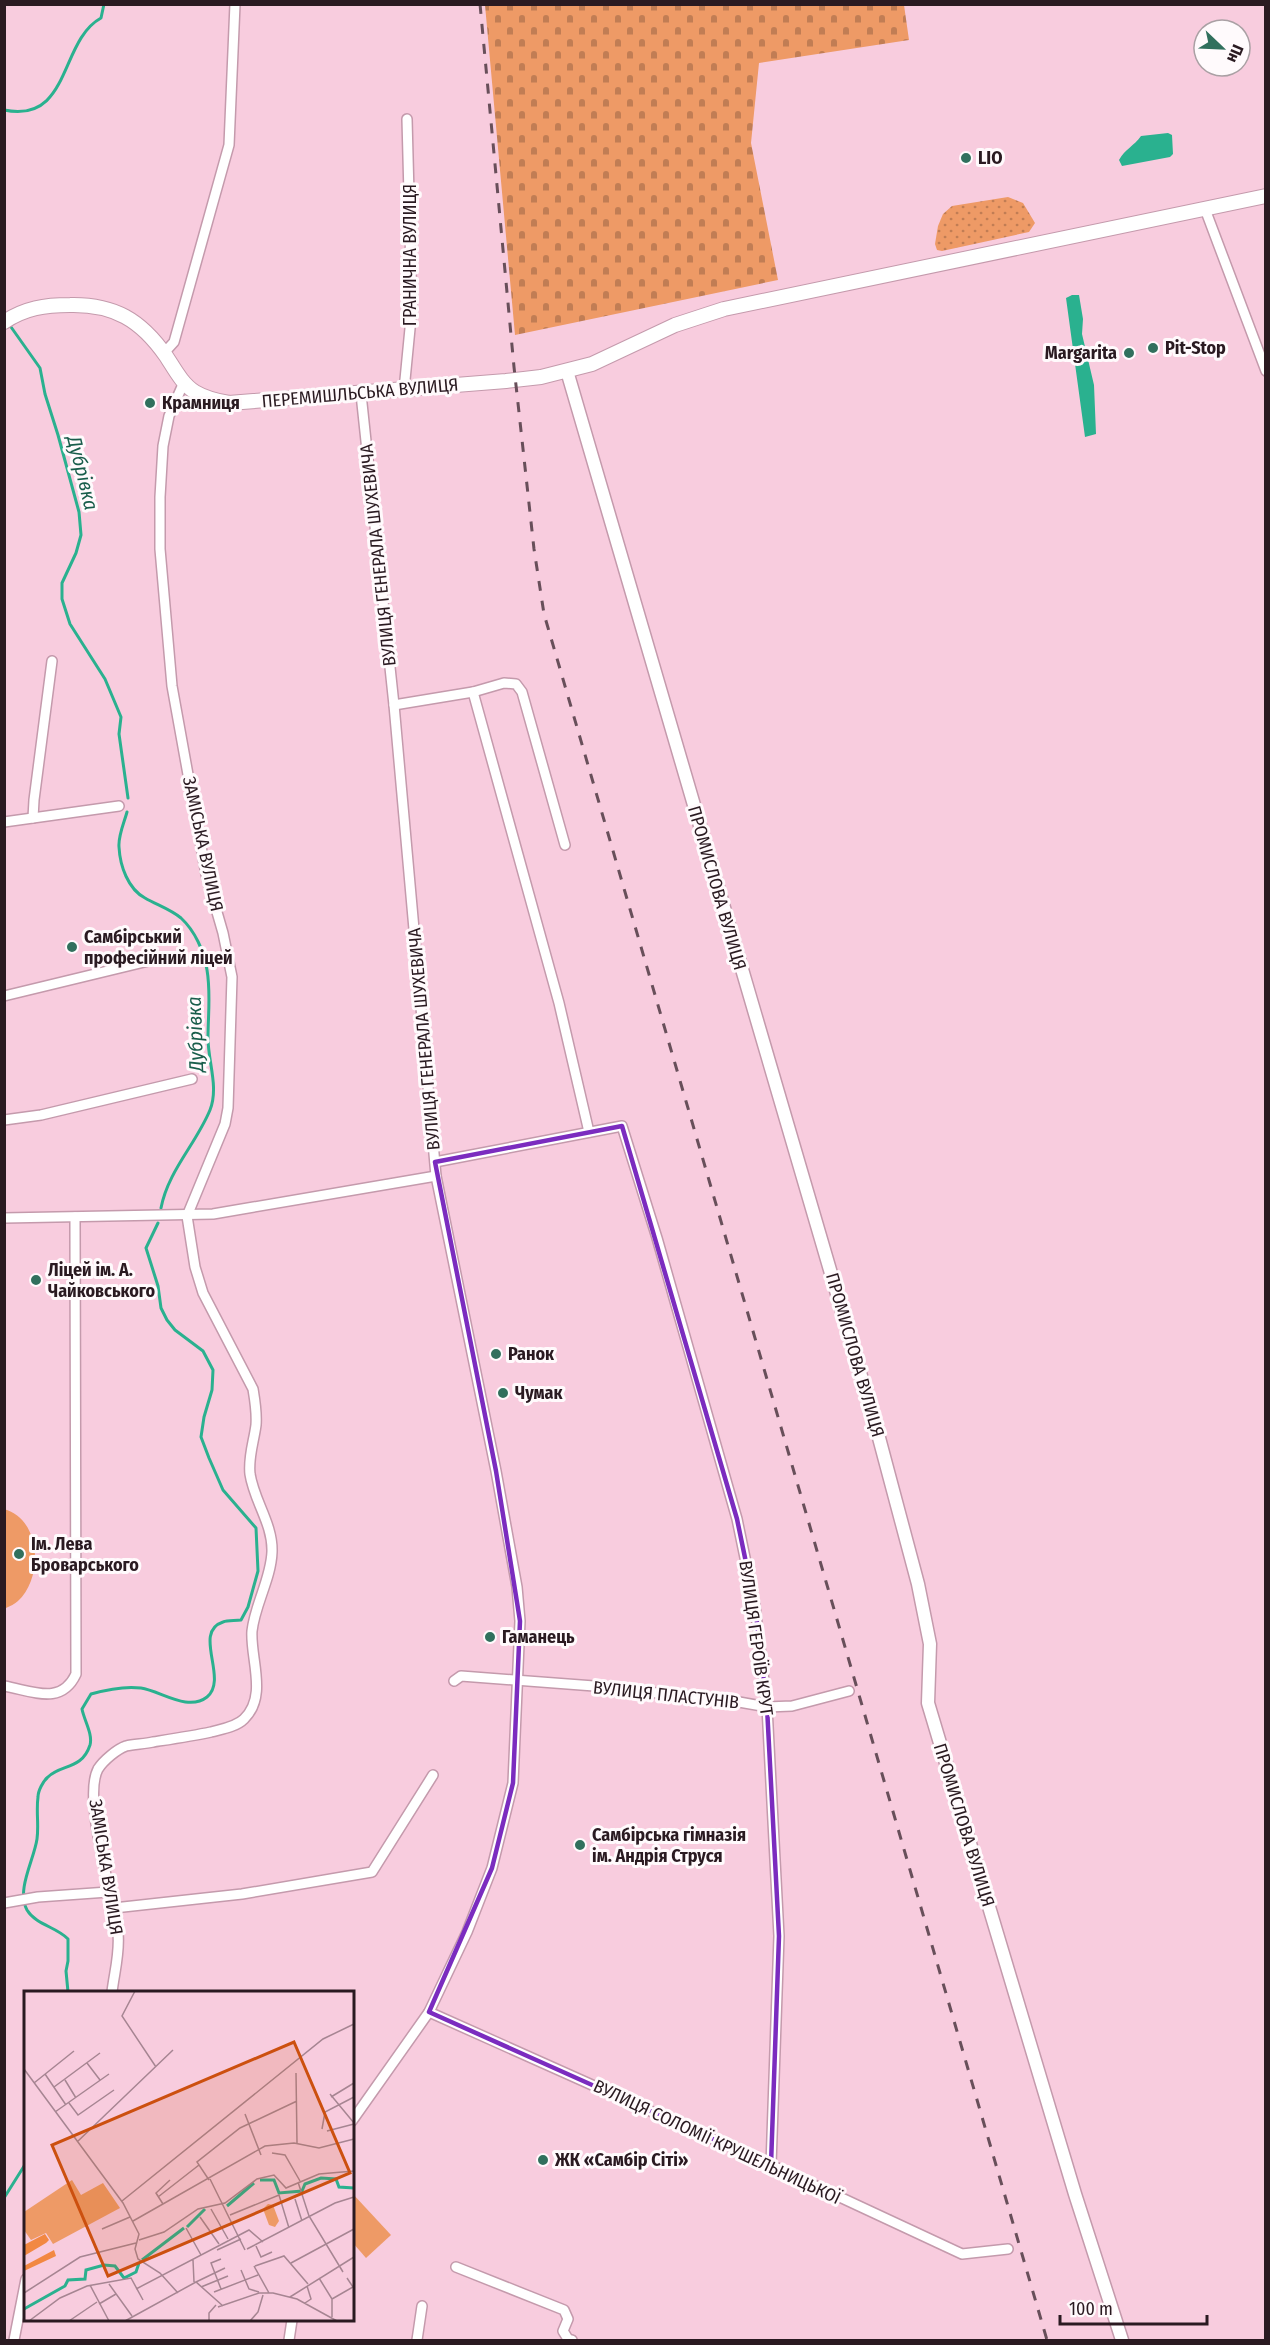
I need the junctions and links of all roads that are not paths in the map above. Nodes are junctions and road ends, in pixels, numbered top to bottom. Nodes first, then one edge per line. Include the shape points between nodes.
1 (235, 4) edge
2 (407, 119) dead end
3 (1266, 196) edge
4 (1205, 209) junction
5 (4, 322) edge
6 (164, 353) junction
7 (567, 371) junction
8 (1266, 371) edge
9 (184, 382) junction
10 (404, 390) junction
11 (361, 393) junction
12 (52, 662) dead end
13 (472, 692) junction
14 (394, 705) junction
15 (119, 806) dead end
16 (33, 818) junction
17 (4, 822) edge
18 (565, 846) dead end
19 (161, 958) dead end
20 (4, 996) edge
21 (192, 1079) dead end
22 (4, 1120) edge
23 (590, 1132) junction
24 (435, 1162) junction
25 (436, 1176) junction
26 (75, 1216) junction
27 (187, 1216) junction
28 (4, 1218) edge
29 (517, 1679) junction
30 (454, 1681) dead end
31 (4, 1686) edge
32 (849, 1691) dead end
33 (768, 1707) junction
34 (433, 1775) dead end
35 (108, 1892) junction
36 (4, 1903) edge
37 (114, 1908) junction
38 (112, 1991) edge
39 (429, 2012) junction
40 (354, 2118) edge
41 (771, 2165) junction
42 (1008, 2249) dead end
43 (456, 2267) dead end
44 (24, 2289) edge
45 (422, 2306) dead end
46 (292, 2321) edge
47 (14, 2340) edge
48 (290, 2340) edge
49 (417, 2340) edge
50 (572, 2340) edge
51 (1122, 2340) edge

1 - 6 street via 229,145 174,342
2 - 10 street, ГРАНИЧНА ВУЛИЦЯ via 412,308
3 - 4 main road, ПЕРЕМИШЛЬСЬКА ВУЛИЦЯ
4 - 7 main road, ПЕРЕМИШЛЬСЬКА ВУЛИЦЯ via 724,309 675,325 592,364
4 - 8 street
5 - 6 main road, ПЕРЕМИШЛЬСЬКА ВУЛИЦЯ via 32,308 94,306 134,321
6 - 9 main road, ПЕРЕМИШЛЬСЬКА ВУЛИЦЯ
7 - 10 main road, ПЕРЕМИШЛЬСЬКА ВУЛИЦЯ
7 - 51 street, ПРОМИСЛОВА ВУЛИЦЯ via 878,1434 930,1644 927,1704
9 - 11 main road, ПЕРЕМИШЛЬСЬКА ВУЛИЦЯ via 193,391 229,403
9 - 27 street, ЗАМІСЬКА ВУЛИЦЯ via 169,416 161,460 164,619 206,874 232,977 225,1125
10 - 11 main road, ПЕРЕМИШЛЬСЬКА ВУЛИЦЯ
11 - 14 street, ВУЛИЦЯ ГЕНЕРАЛА ШУХЕВИЧА
12 - 16 street
13 - 14 street
13 - 18 street via 504,683 520,687
13 - 23 street via 556,992
14 - 24 street, ВУЛИЦЯ ГЕНЕРАЛА ШУХЕВИЧА
15 - 16 street
16 - 17 street
19 - 20 street
21 - 22 street
23 - 24 street
23 - 33 street, ВУЛИЦЯ ГЕРОЇВ КРУТ via 622,1126 657,1238 737,1519 755,1606
24 - 25 street, ВУЛИЦЯ ГЕНЕРАЛА ШУХЕВИЧА
25 - 27 street
25 - 29 street, ВУЛИЦЯ ГЕНЕРАЛА ШУХЕВИЧА via 517,1587
26 - 27 street
26 - 28 street
26 - 31 street via 76,1674 70,1686 54,1694
27 - 35 street, ЗАМІСЬКА ВУЛИЦЯ via 203,1293 253,1389 256,1406 250,1470 270,1531 272,1550 252,1629 256,1697 244,1719 227,1728 124,1747 98,1768 93,1797
29 - 30 street via 461,1676
29 - 33 street, ВУЛИЦЯ ПЛАСТУНІВ
29 - 39 street, ВУЛИЦЯ ГЕНЕРАЛА ШУХЕВИЧА via 513,1783 492,1868
32 - 33 street, ВУЛИЦЯ ПЛАСТУНІВ via 792,1706
33 - 41 street, ВУЛИЦЯ ГЕРОЇВ КРУТ via 779,1936
34 - 37 street via 372,1872 242,1894
35 - 36 street
35 - 37 street, ЗАМІСЬКА ВУЛИЦЯ
37 - 38 street, ЗАМІСЬКА ВУЛИЦЯ via 118,1937
39 - 40 street, ВУЛИЦЯ ГЕНЕРАЛА ШУХЕВИЧА
39 - 41 street, ВУЛИЦЯ СОЛОМІЇ КРУШЕЛЬНИЦЬКОЇ
41 - 42 street, ВУЛИЦЯ СОЛОМІЇ КРУШЕЛЬНИЦЬКОЇ via 962,2254
43 - 50 street via 564,2310 568,2319 563,2331
44 - 47 street
45 - 49 street
46 - 48 street

